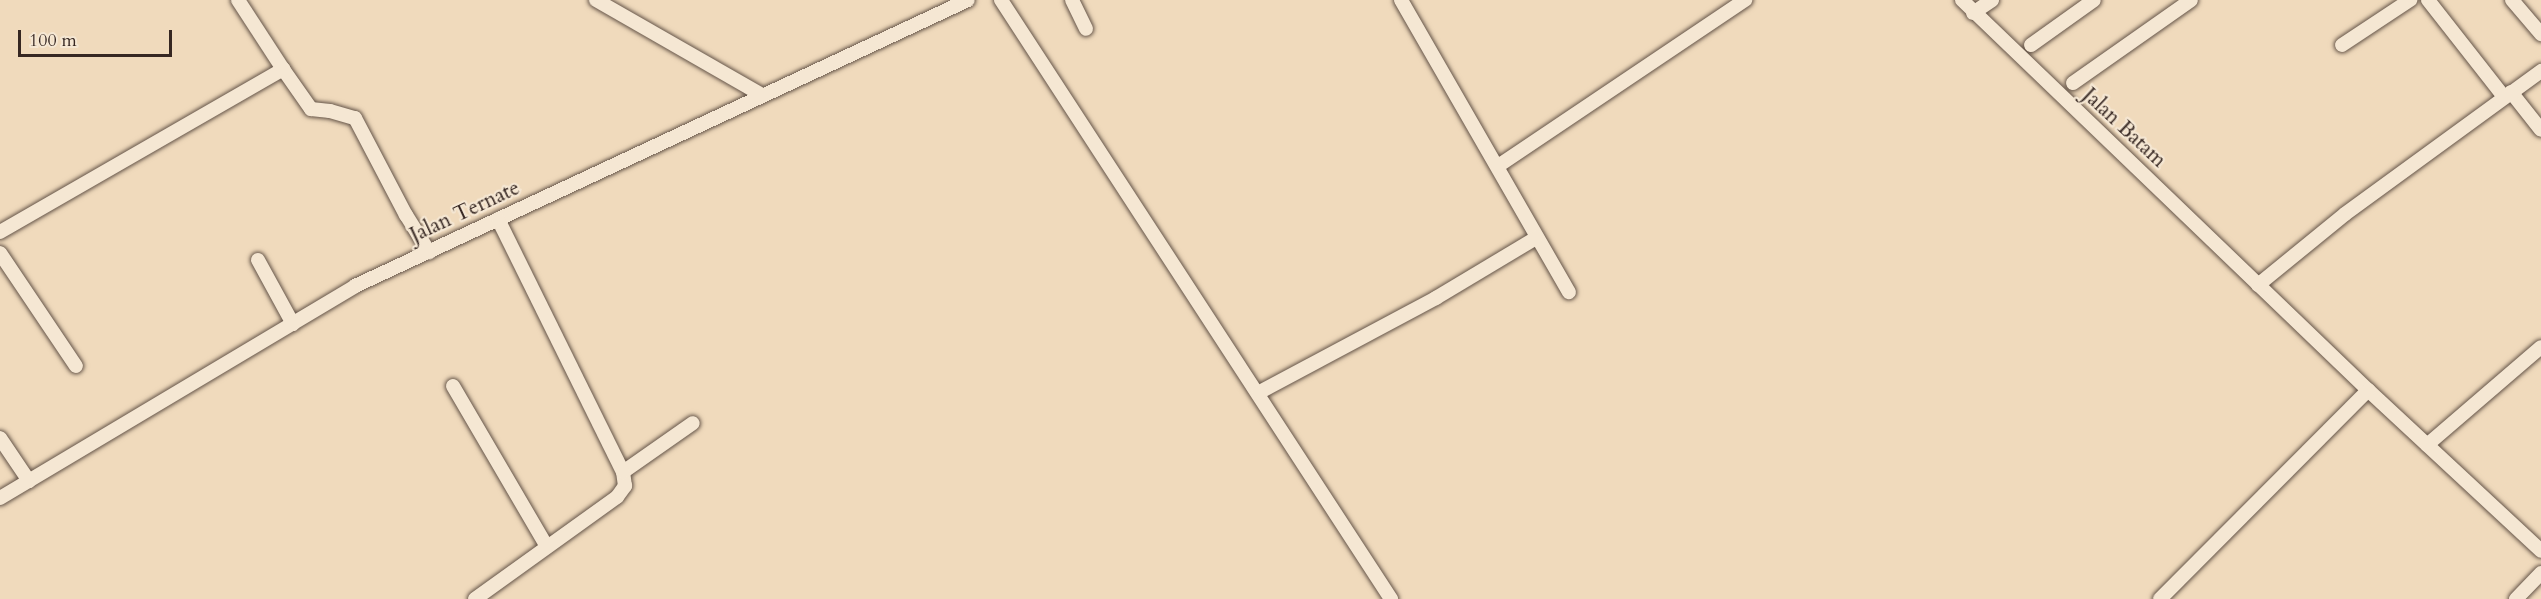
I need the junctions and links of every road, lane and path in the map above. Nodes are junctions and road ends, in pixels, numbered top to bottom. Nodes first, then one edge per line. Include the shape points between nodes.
1 (238, 0) edge
2 (596, 0) edge
3 (968, 0) edge
4 (1001, 0) edge
5 (1072, 0) edge
6 (1401, 0) edge
7 (1745, 0) edge
8 (1962, 0) edge
9 (1992, 0) edge
10 (2191, 0) edge
11 (2408, 0) edge
12 (2428, 0) edge
13 (2512, 0) edge
14 (2091, 1) edge
15 (1973, 13) junction
16 (1086, 29) dead end
17 (2541, 33) edge
18 (2031, 45) dead end
19 (2342, 45) dead end
20 (283, 69) junction
21 (2541, 71) edge
22 (2073, 83) dead end
23 (2508, 94) junction
24 (762, 95) junction
25 (2541, 130) edge
26 (1498, 165) junction
27 (498, 219) junction
28 (0, 232) edge
29 (1536, 238) junction
30 (429, 252) junction
31 (0, 253) edge
32 (258, 260) dead end
33 (2258, 285) junction
34 (1569, 292) dead end
35 (293, 324) junction
36 (2541, 347) edge
37 (76, 366) dead end
38 (453, 386) dead end
39 (2368, 390) junction
40 (1258, 393) junction
41 (693, 423) dead end
42 (0, 438) edge
43 (2427, 445) junction
44 (623, 472) junction
45 (0, 481) edge
46 (29, 481) junction
47 (4, 496) edge
48 (547, 547) junction
49 (2541, 551) edge
50 (2541, 573) edge
51 (475, 599) edge
52 (1391, 599) edge
53 (2160, 599) edge
54 (2516, 599) edge

1 - 20 street
2 - 24 street
3 - 24 street, Jalan Ternate
4 - 40 street
5 - 16 street
6 - 26 street
7 - 26 street
8 - 15 street, Jalan Batam
9 - 15 street
10 - 22 street
11 - 19 street
12 - 23 street
13 - 17 street
14 - 18 street
15 - 33 street, Jalan Batam
20 - 28 street
20 - 30 street via 311,109 355,118
21 - 23 street
23 - 25 street
23 - 33 street via 2345,214
24 - 27 street, Jalan Ternate
26 - 29 street
27 - 30 street, Jalan Ternate
27 - 44 street
29 - 34 street
29 - 40 street via 1436,298
30 - 35 street, Jalan Ternate via 356,286
31 - 37 street
32 - 35 street
33 - 39 street, Jalan Batam
35 - 46 street, Jalan Ternate
36 - 43 street
38 - 48 street
39 - 43 street, Jalan Batam
39 - 53 street
40 - 52 street
41 - 44 street
42 - 46 street
43 - 49 street, Jalan Batam
44 - 48 street via 625,486 620,494
45 - 47 street
46 - 47 street, Jalan Ternate
48 - 51 street
50 - 54 street

